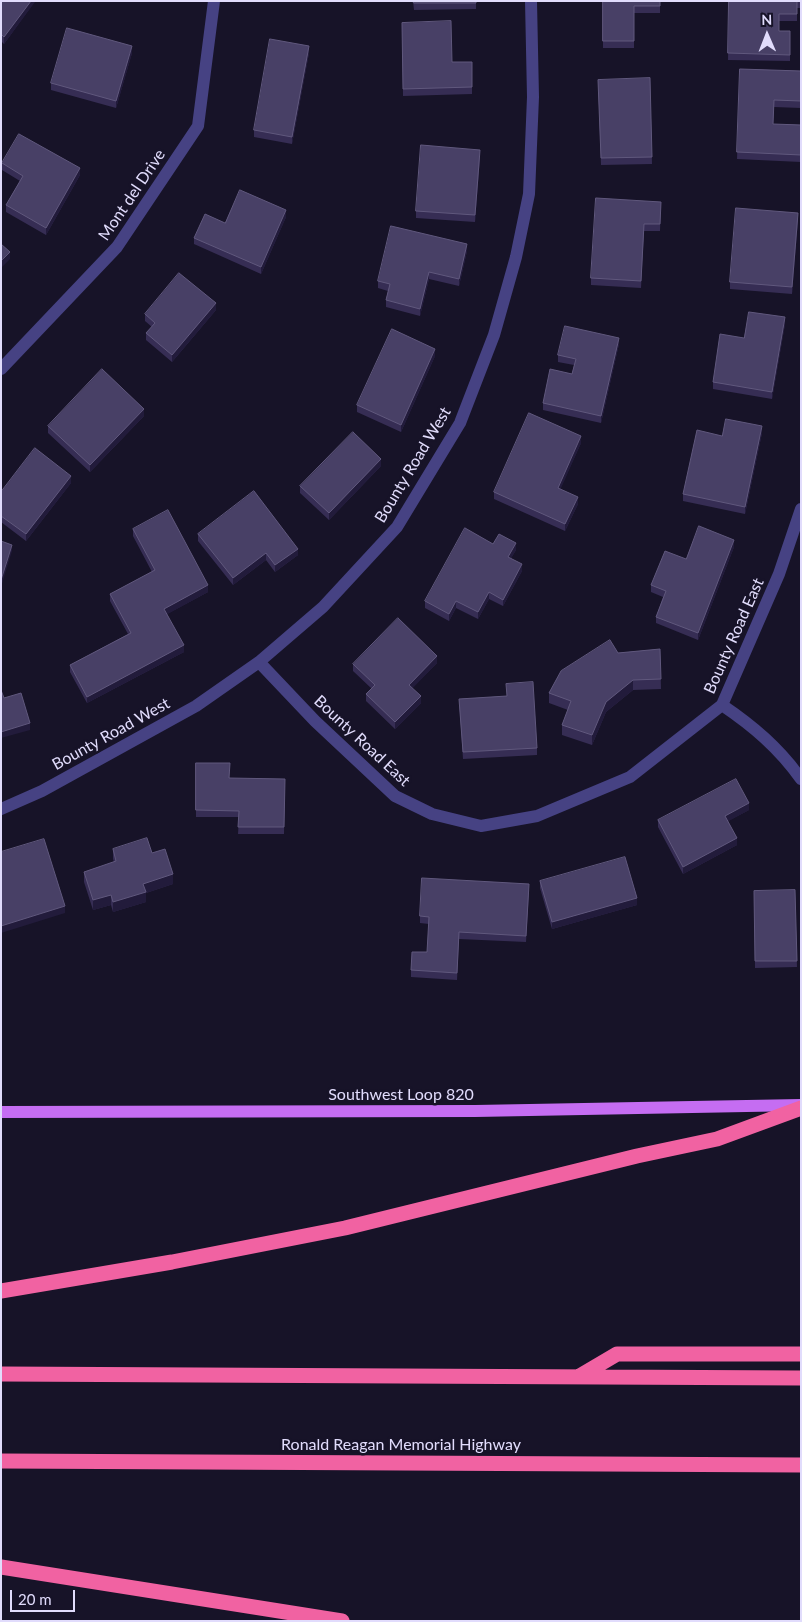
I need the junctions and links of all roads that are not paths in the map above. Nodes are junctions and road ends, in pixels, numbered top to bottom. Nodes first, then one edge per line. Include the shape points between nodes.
1 (214, 1) edge
2 (531, 1) edge
3 (1, 369) edge
4 (801, 509) edge
5 (259, 662) junction
6 (722, 705) junction
7 (801, 779) edge
8 (1, 809) edge
9 (801, 1106) edge
10 (1, 1112) edge
11 (1, 1291) edge
12 (801, 1354) edge
13 (1, 1374) edge
14 (578, 1377) junction
15 (801, 1378) edge
16 (1, 1461) edge
17 (801, 1465) edge
18 (1, 1567) edge
19 (342, 1621) edge

1 - 3 street, Mont del Drive via 198,126 117,247
2 - 5 street, Bounty Road West via 533,97 529,194 516,257 494,335 460,423 397,528 322,607
4 - 6 street, Bounty Road East via 780,574
5 - 6 street, Bounty Road East via 315,721 395,796 432,814 482,826 538,816 630,776
5 - 8 street, Bounty Road West via 196,706 42,791
6 - 7 street via 756,728 786,758
9 - 10 main road, Southwest Loop 820 via 494,1111
9 - 11 highway via 717,1139 345,1228
12 - 14 highway via 617,1354
13 - 14 highway
14 - 15 highway
16 - 17 highway, Ronald Reagan Memorial Highway
18 - 19 highway

